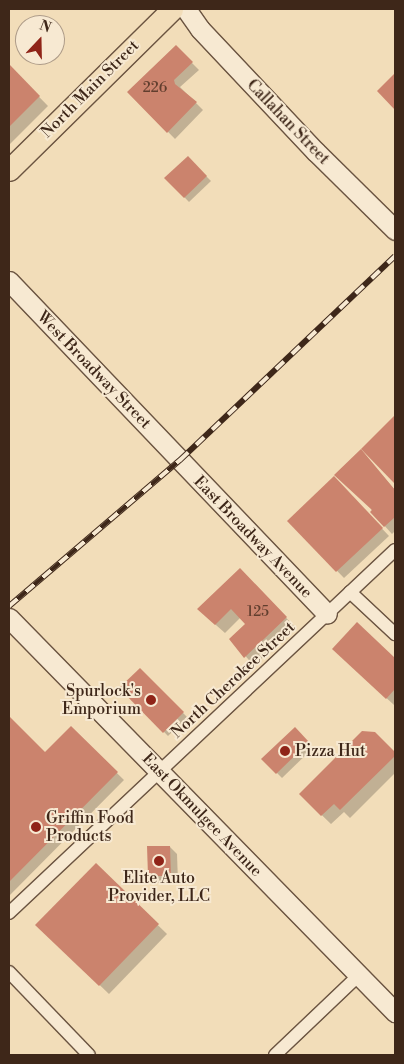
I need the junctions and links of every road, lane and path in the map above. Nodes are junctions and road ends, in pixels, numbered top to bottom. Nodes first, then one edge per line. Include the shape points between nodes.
1 (172, 9) edge
2 (186, 9) edge
3 (9, 170) edge
4 (395, 230) edge
5 (9, 280) edge
6 (180, 460) joint
7 (395, 550) edge
8 (350, 592) junction
9 (327, 614) junction
10 (9, 618) edge
11 (395, 634) edge
12 (159, 771) junction
13 (9, 913) edge
14 (9, 972) edge
15 (359, 975) junction
16 (395, 1012) edge
17 (89, 1055) edge
18 (275, 1055) edge

1 - 3 main road, North Main Street
2 - 4 street, Callahan Street via 200,28
5 - 6 street, West Broadway Street
6 - 9 street, East Broadway Avenue
7 - 8 street, North Cherokee Street
8 - 9 street, North Cherokee Street
8 - 11 street
9 - 12 street, North Cherokee Street
10 - 12 street, East Okmulgee Avenue
12 - 13 street, North Cherokee Street
12 - 15 street, East Okmulgee Avenue
14 - 17 street
15 - 16 street, East Okmulgee Avenue
15 - 18 street

